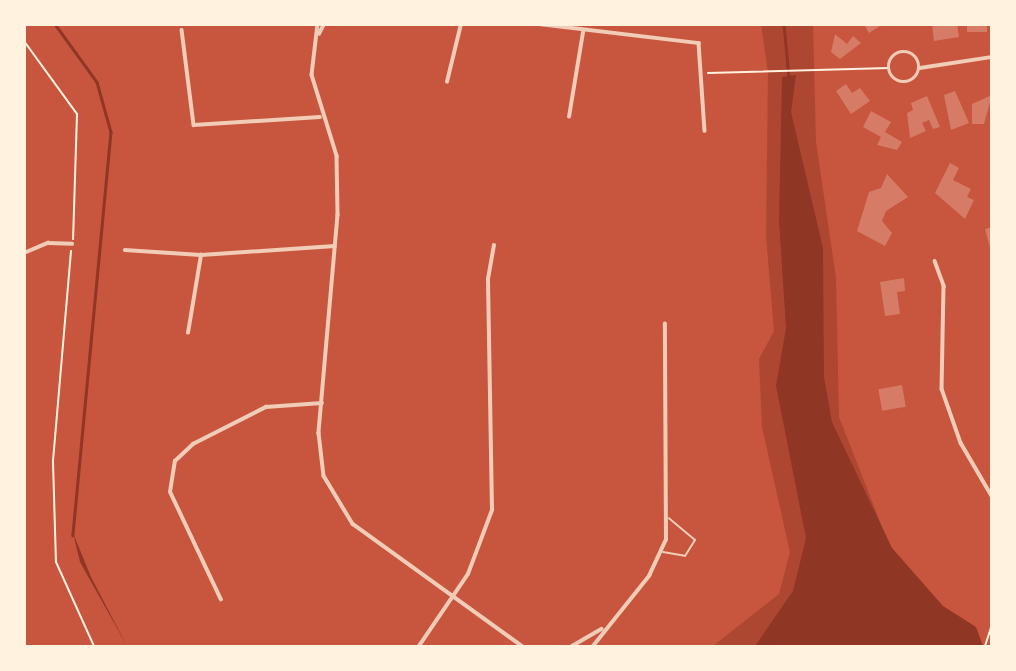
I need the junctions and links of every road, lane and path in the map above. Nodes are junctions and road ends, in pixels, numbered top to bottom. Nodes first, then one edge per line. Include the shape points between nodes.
1 (318, 24) edge
2 (324, 24) edge
3 (461, 24) edge
4 (539, 24) edge
5 (182, 30) dead end
6 (583, 32) junction
7 (317, 36) junction
8 (24, 41) edge
9 (992, 57) edge
10 (889, 68) junction
11 (920, 68) junction
12 (701, 74) junction
13 (447, 82) dead end
14 (320, 117) junction
15 (569, 117) dead end
16 (705, 131) dead end
17 (72, 244) junction
18 (335, 246) junction
19 (494, 246) dead end
20 (125, 250) dead end
21 (24, 254) edge
22 (201, 255) junction
23 (935, 261) dead end
24 (665, 324) dead end
25 (188, 333) dead end
26 (323, 403) junction
27 (992, 496) edge
28 (669, 518) junction
29 (662, 551) junction
30 (453, 596) junction
31 (221, 600) dead end
32 (992, 625) edge
33 (603, 628) junction
34 (94, 646) edge
35 (419, 646) edge
36 (522, 646) edge
37 (572, 646) edge
38 (593, 646) edge
39 (985, 646) edge

1 - 7 street
2 - 7 street
3 - 13 street
4 - 6 street
5 - 14 street via 194,125
6 - 12 street via 699,43
6 - 15 street
7 - 14 street via 312,75
8 - 17 path via 77,114
9 - 11 street
10 - 11 street via 906,82
10 - 11 street via 895,54 905,51 914,54
10 - 12 path
12 - 16 street
14 - 18 street via 337,156
17 - 21 street via 48,243
17 - 34 path via 53,462 56,562
18 - 22 street
18 - 26 street
19 - 30 street via 488,279 492,510 479,555
20 - 22 street
22 - 25 street
23 - 27 street via 944,286 945,399
24 - 28 street
26 - 30 street via 320,457 339,507
26 - 31 street via 266,407 193,444 175,461 170,492
28 - 29 street
28 - 29 lane via 695,540 685,555
29 - 33 street via 630,602
30 - 35 street
30 - 36 street
32 - 39 path
33 - 37 street
33 - 38 street

